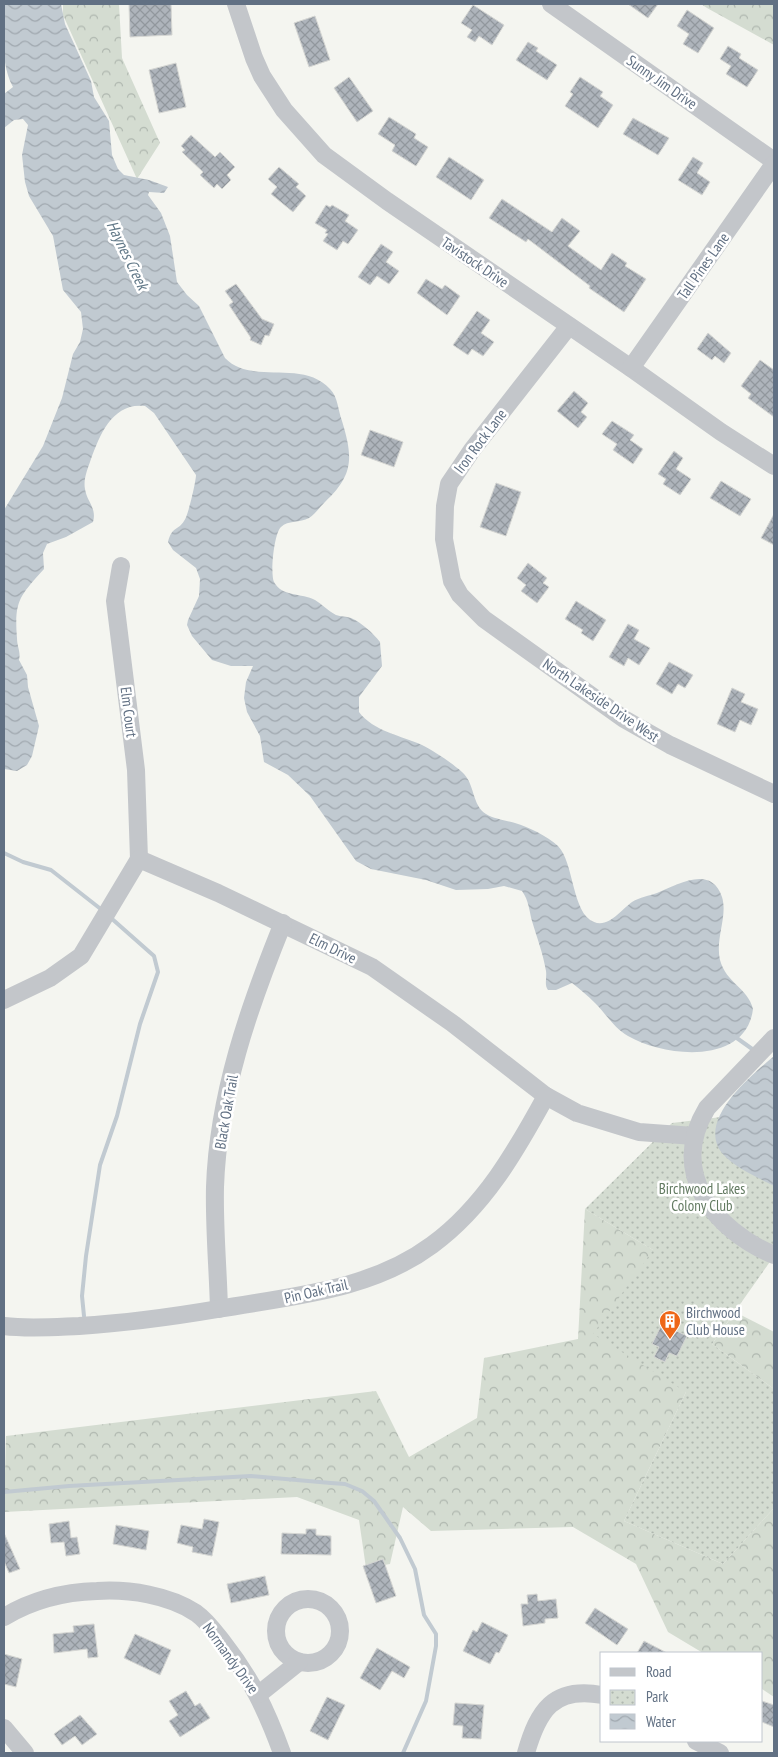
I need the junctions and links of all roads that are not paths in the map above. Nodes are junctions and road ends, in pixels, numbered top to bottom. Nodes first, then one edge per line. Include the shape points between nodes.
1 (236, 4) edge
2 (551, 4) edge
3 (774, 162) edge
4 (569, 326) junction
5 (631, 368) junction
6 (774, 466) edge
7 (121, 566) dead end
8 (451, 576) joint
9 (774, 794) edge
10 (139, 860) junction
11 (283, 923) junction
12 (4, 1000) edge
13 (774, 1038) edge
14 (546, 1096) junction
15 (694, 1136) junction
16 (774, 1255) edge
17 (219, 1309) junction
18 (4, 1326) edge
19 (4, 1618) edge
20 (299, 1662) dead end
21 (259, 1694) junction
22 (600, 1695) edge
23 (4, 1728) edge
24 (698, 1742) edge
25 (25, 1753) edge
26 (282, 1753) edge
27 (526, 1753) edge
28 (720, 1753) edge

1 - 4 street, Tavistock Drive via 262,76 284,110 324,155
2 - 3 street, Sunny Jim Drive
3 - 5 street, Tall Pines Lane
4 - 5 street, Tavistock Drive
4 - 8 street, Iron Rock Lane via 472,450 450,484 445,506 444,539
5 - 6 street, Tavistock Drive
7 - 10 street, Elm Court via 115,601 136,770
8 - 9 street, North Lakeside Drive West via 460,595 484,618 618,714 670,745
10 - 11 street, Elm Drive
10 - 12 street via 81,956 50,978
11 - 14 street, Elm Drive via 372,967 452,1023
11 - 17 street, Black Oak Trail via 255,992 225,1101 215,1187
13 - 15 street via 716,1096
14 - 15 street, Elm Drive via 577,1113 639,1132
14 - 17 street, Pin Oak Trail via 496,1180 461,1219 433,1244 404,1263 371,1278 292,1298
15 - 16 street via 693,1162 707,1204 726,1227
17 - 18 street, Pin Oak Trail via 139,1322
19 - 21 street, Normandy Drive via 44,1598 79,1592 107,1590 160,1598 196,1613 208,1624
20 - 21 street
21 - 26 street, Normandy Drive
22 - 27 street via 571,1694 545,1708
23 - 25 street
24 - 28 street

